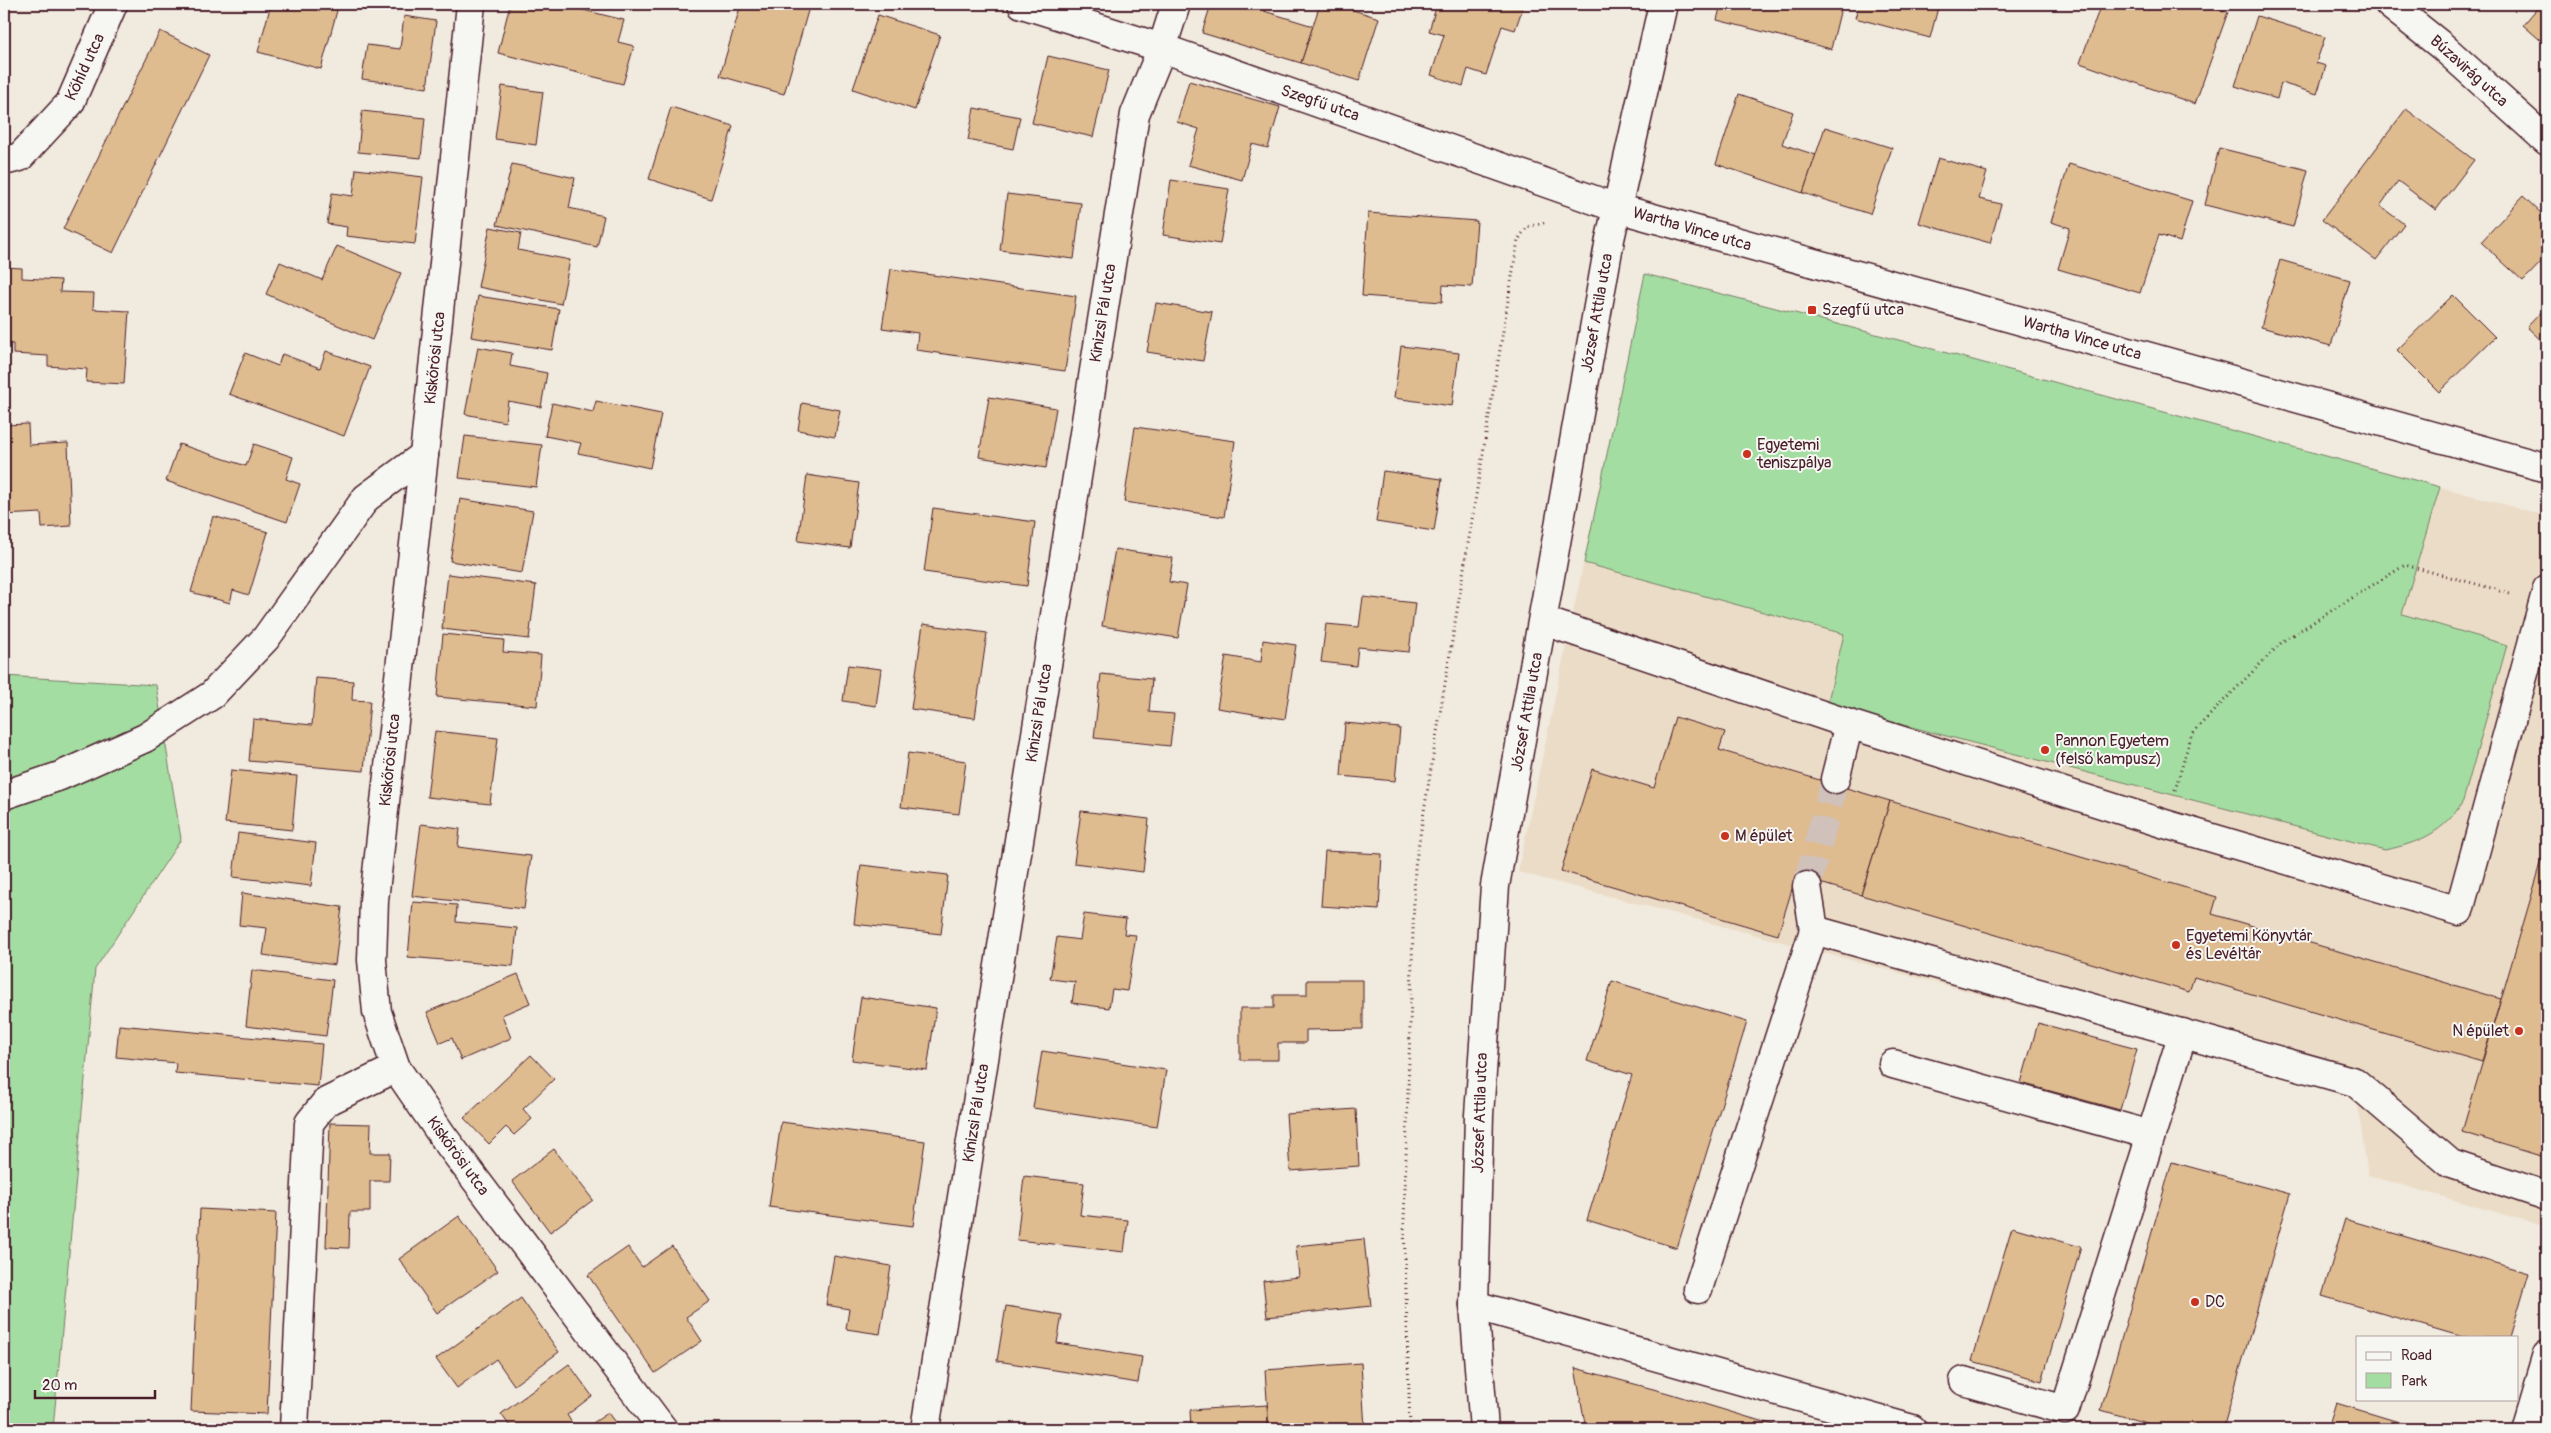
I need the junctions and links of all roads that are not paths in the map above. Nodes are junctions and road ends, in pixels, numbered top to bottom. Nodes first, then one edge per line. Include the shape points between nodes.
1 (113, 4) edge
2 (472, 4) edge
3 (1022, 4) edge
4 (1176, 4) edge
5 (1663, 4) edge
6 (2389, 4) edge
7 (1162, 48) junction
8 (2547, 141) edge
9 (4, 161) edge
10 (1618, 208) junction
11 (424, 455) junction
12 (2547, 468) edge
13 (2546, 596) edge
14 (1544, 621) junction
15 (1849, 724) junction
16 (1835, 778) tunnel mouth
17 (4, 795) edge
18 (1807, 886) tunnel mouth
19 (1814, 930) junction
20 (2183, 1033) junction
21 (1893, 1064) dead end
22 (396, 1068) junction
23 (2151, 1135) junction
24 (2547, 1196) edge
25 (1698, 1289) dead end
26 (1474, 1306) junction
27 (2547, 1355) edge
28 (1964, 1381) dead end
29 (294, 1429) edge
30 (663, 1429) edge
31 (925, 1429) edge
32 (1484, 1429) edge
33 (1912, 1429) edge
34 (2525, 1429) edge

1 - 9 street, Kőhíd utca via 70,103 20,157
2 - 11 street, Kiskőrösi utca
3 - 7 street, Szegfű utca
4 - 7 street, Kinizsi Pál utca
5 - 10 street, József Attila utca
6 - 8 street, Búzavirág utca via 2443,47
7 - 10 street, Szegfű utca
7 - 31 street, Kinizsi Pál utca via 1134,114
10 - 12 street, Wartha Vince utca
10 - 14 street, József Attila utca
11 - 17 street via 366,498 266,638 212,695 145,738 60,776
11 - 22 street, Kiskőrösi utca via 374,900 372,960 377,1012
13 - 15 street via 2459,911 2165,824
14 - 15 street
14 - 26 street, József Attila utca via 1495,886 1479,1115
15 - 16 street
18 - 19 street
19 - 20 street
19 - 25 street
20 - 23 street
20 - 24 street via 2355,1082 2450,1164
21 - 23 street
22 - 29 street via 326,1102 310,1123
22 - 30 street, Kiskőrösi utca via 442,1135
23 - 28 street via 2065,1410
26 - 32 street, József Attila utca
26 - 33 street
27 - 34 street

